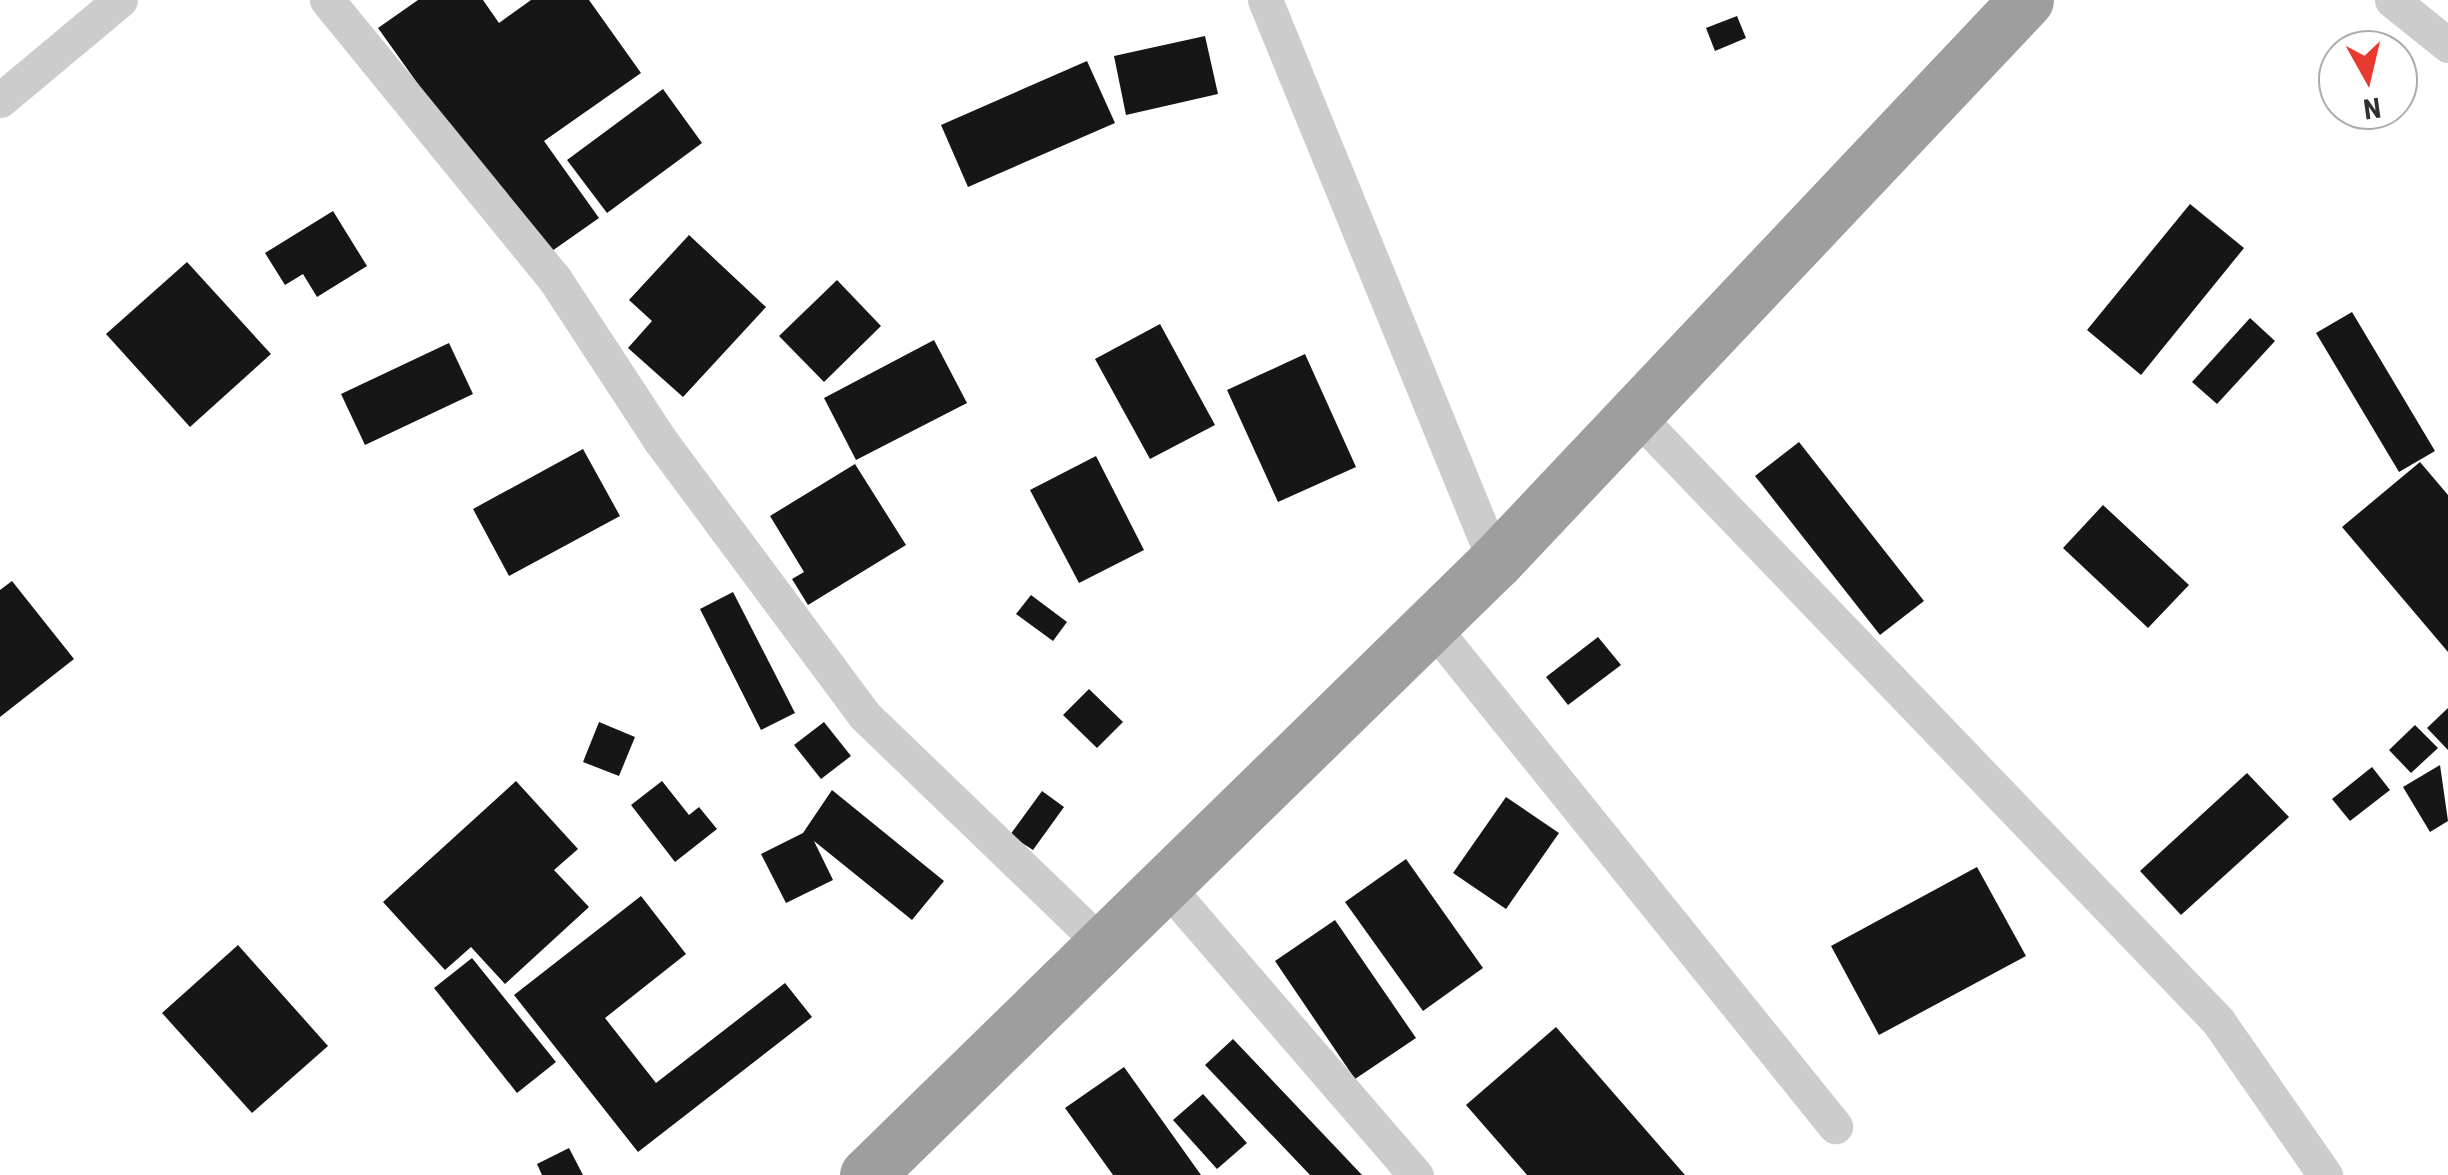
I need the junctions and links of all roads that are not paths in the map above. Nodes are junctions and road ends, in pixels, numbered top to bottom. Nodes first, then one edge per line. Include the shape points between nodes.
1 (120, 0) edge
2 (327, 0) edge
3 (1265, 0) edge
4 (2392, 0) edge
5 (2015, 4) edge
6 (2448, 45) edge
7 (0, 100) edge
8 (1638, 416) junction
9 (1495, 562) junction
10 (1431, 625) junction
11 (1168, 887) junction
12 (1105, 947) junction
13 (1834, 1126) dead end
14 (867, 1175) edge
15 (1416, 1175) edge
16 (2325, 1175) edge

1 - 7 street
2 - 12 street via 554,278 660,440 864,715
3 - 9 street
4 - 6 street
5 - 8 highway
8 - 9 highway
8 - 16 street via 2218,1021
9 - 10 highway
10 - 11 highway
10 - 13 street
11 - 12 highway
11 - 15 street
12 - 14 highway

